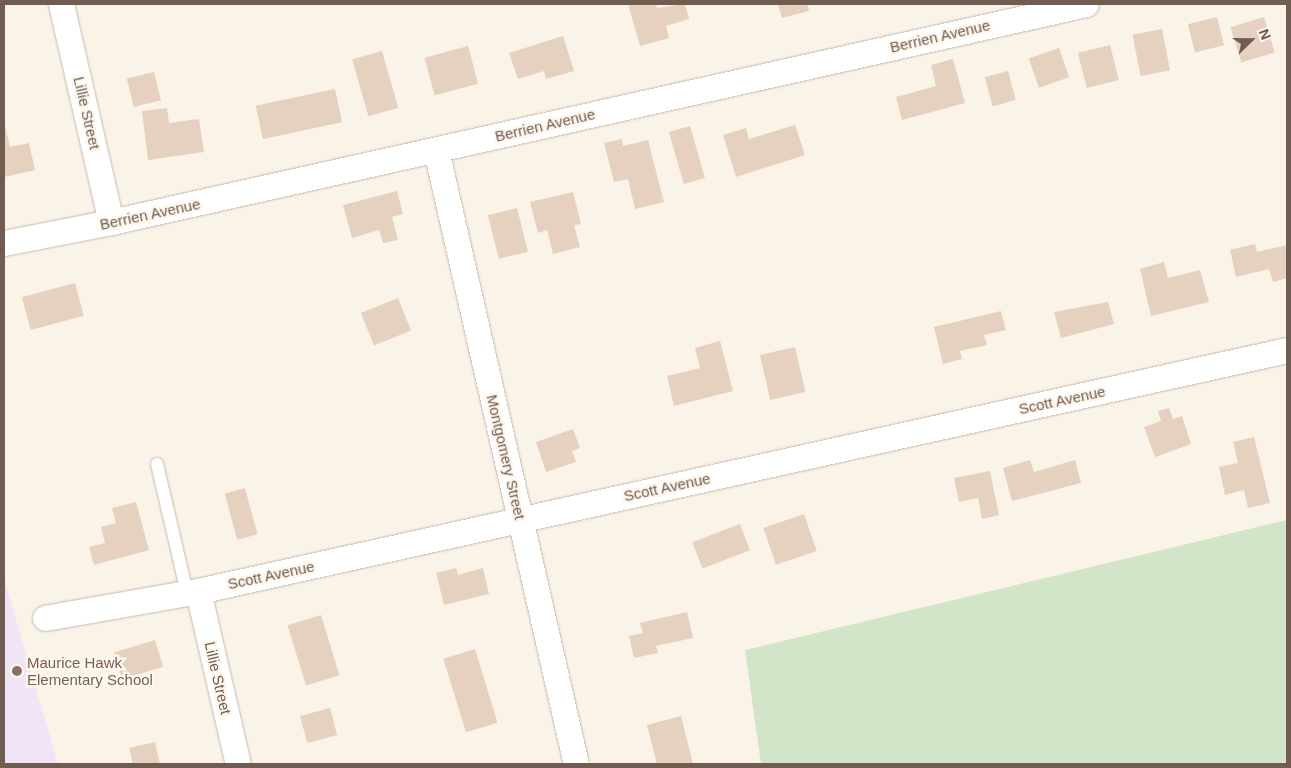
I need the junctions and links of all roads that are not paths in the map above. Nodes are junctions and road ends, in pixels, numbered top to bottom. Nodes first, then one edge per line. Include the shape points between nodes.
1 (61, 4) edge
2 (1086, 4) edge
3 (436, 150) junction
4 (111, 222) junction
5 (4, 243) edge
6 (1287, 350) edge
7 (158, 464) dead end
8 (521, 520) junction
9 (192, 592) junction
10 (45, 618) dead end
11 (238, 764) edge
12 (576, 764) edge

1 - 4 street, Lillie Street
2 - 3 street, Berrien Avenue
3 - 4 street, Berrien Avenue
3 - 8 street, Montgomery Street
4 - 5 street, Berrien Avenue
6 - 8 street, Scott Avenue
7 - 9 lane
8 - 9 street, Scott Avenue
8 - 12 street, Montgomery Street
9 - 10 street, Scott Avenue
9 - 11 street, Lillie Street

